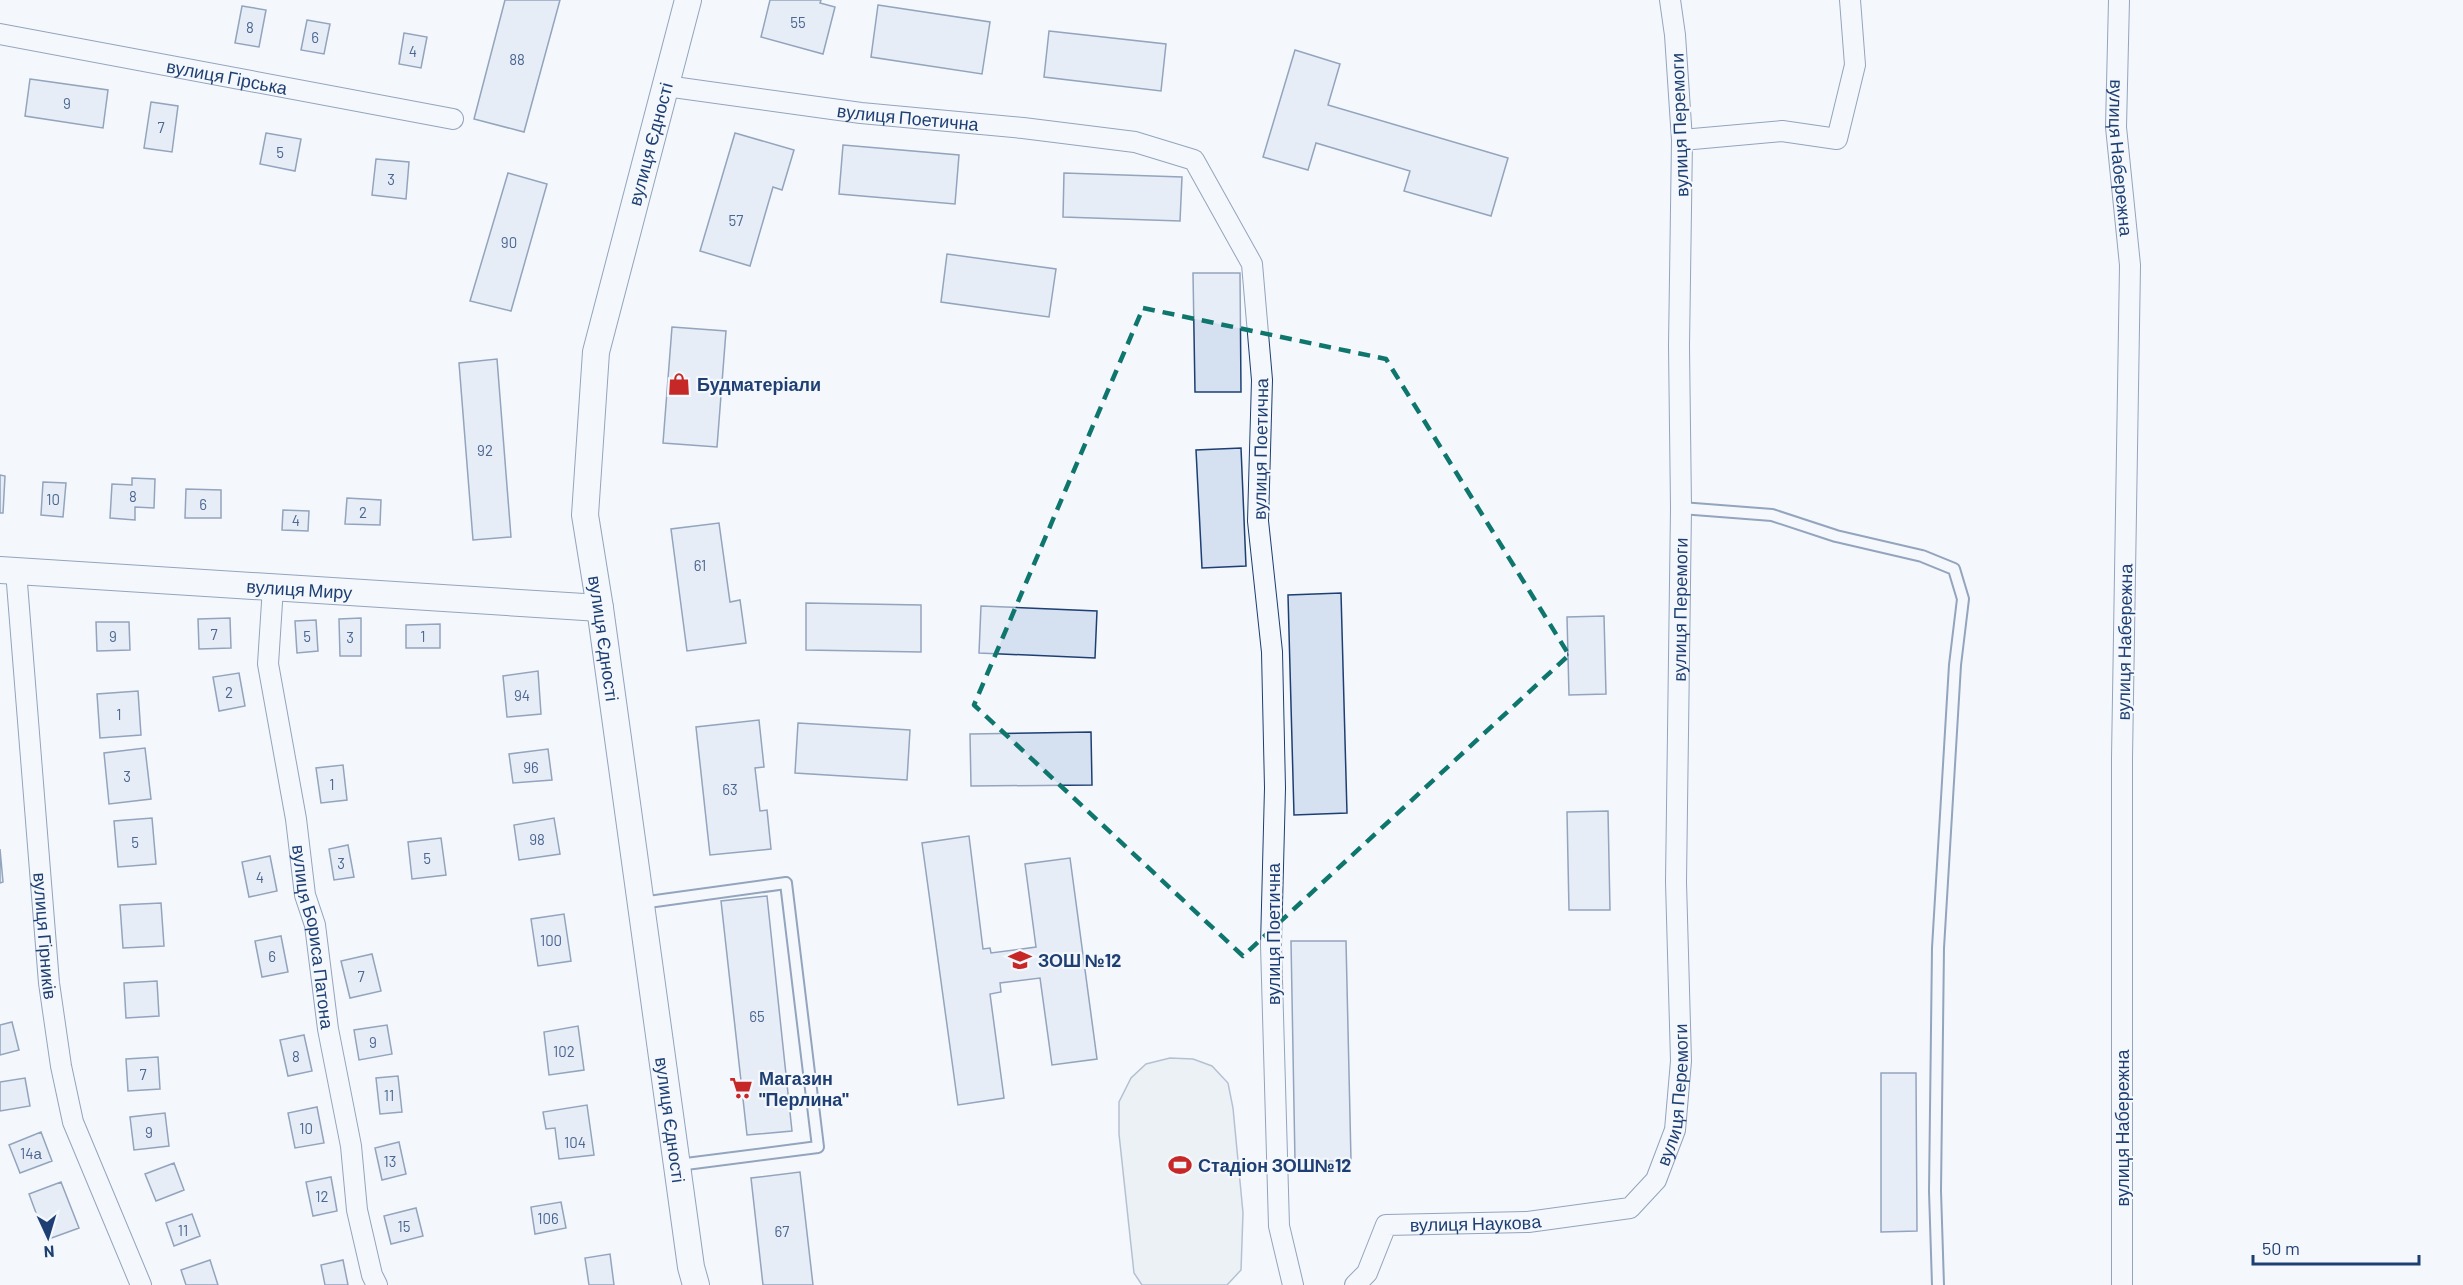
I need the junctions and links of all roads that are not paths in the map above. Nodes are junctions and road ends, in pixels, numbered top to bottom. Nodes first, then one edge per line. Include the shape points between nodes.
1 (688, 0) edge
2 (1670, 0) edge
3 (1850, 0) edge
4 (2119, 0) edge
5 (0, 34) edge
6 (666, 86) junction
7 (453, 119) dead end
8 (1682, 140) junction
9 (1681, 508) junction
10 (8, 570) edge
11 (273, 587) junction
12 (600, 609) junction
13 (641, 903) junction
14 (678, 1165) junction
15 (1630, 1208) joint
16 (141, 1285) edge
17 (377, 1285) edge
18 (696, 1285) edge
19 (1293, 1285) edge
20 (1355, 1285) edge
21 (1938, 1285) edge
22 (2121, 1285) edge

1 - 6 street, вулиця Єдності
2 - 8 street, вулиця Перемоги
3 - 8 street via 1855,65 1837,139 1782,131
4 - 22 street, вулиця Набережна via 2116,127 2130,265 2122,758
5 - 7 street, вулиця Гірська
6 - 12 street, вулиця Єдності via 596,352 585,515
6 - 19 street, вулиця Поетична via 1145,145 1194,160 1252,264 1262,380 1258,521 1272,652 1275,788 1271,945 1279,1226
8 - 9 street, вулиця Перемоги
9 - 15 street, вулиця Перемоги via 1676,882 1681,1061 1675,1130 1656,1180
9 - 21 lane via 1772,515 1836,536 1922,556 1954,569 1963,599 1955,665 1938,948
10 - 11 street, вулиця Миру
10 - 16 street, вулиця Гірників via 49,983 61,1066 73,1122
11 - 12 street, вулиця Миру
11 - 17 street, вулиця Бориса Патона via 268,664 296,819 305,895 315,925 328,1029 351,1146 357,1210
12 - 13 street, вулиця Єдності
13 - 14 street, вулиця Єдності
13 - 14 lane via 786,883 818,1147
14 - 18 street, вулиця Єдності
15 - 20 street, вулиця Наукова via 1528,1222 1386,1225 1367,1273

